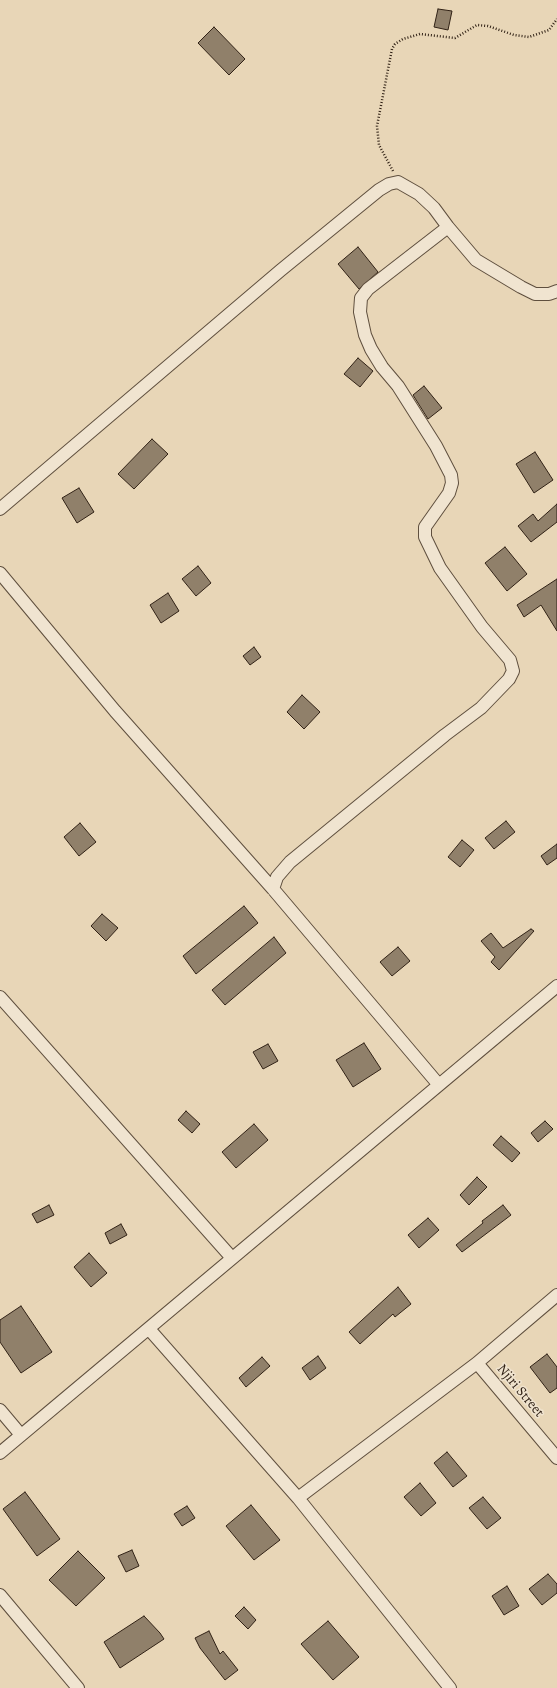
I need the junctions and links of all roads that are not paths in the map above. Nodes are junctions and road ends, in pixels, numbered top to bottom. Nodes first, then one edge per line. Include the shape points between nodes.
1 (448, 228) junction
2 (557, 292) edge
3 (0, 509) edge
4 (0, 573) edge
5 (273, 889) junction
6 (557, 986) edge
7 (0, 997) edge
8 (439, 1085) junction
9 (232, 1258) junction
10 (557, 1295) edge
11 (149, 1329) junction
12 (477, 1363) junction
13 (0, 1410) edge
14 (21, 1435) junction
15 (0, 1453) edge
16 (557, 1458) edge
17 (298, 1498) junction
18 (0, 1595) edge
19 (78, 1688) edge
20 (450, 1688) edge

1 - 2 street via 476,260 521,287 535,294
1 - 3 street via 434,208 419,194 398,182 389,184
1 - 5 street via 368,289 361,298 360,312 371,349 398,386 451,475 449,493 428,521 424,537 440,568 482,627 510,660 513,671 509,679 481,708 290,862 277,877
4 - 5 street via 115,711
5 - 8 street
6 - 8 street
7 - 9 street
8 - 9 street
9 - 11 street
10 - 12 street
11 - 14 street
11 - 17 street
12 - 16 street, Njiri Street
12 - 17 street
13 - 14 street
14 - 15 street
17 - 20 street
18 - 19 street

